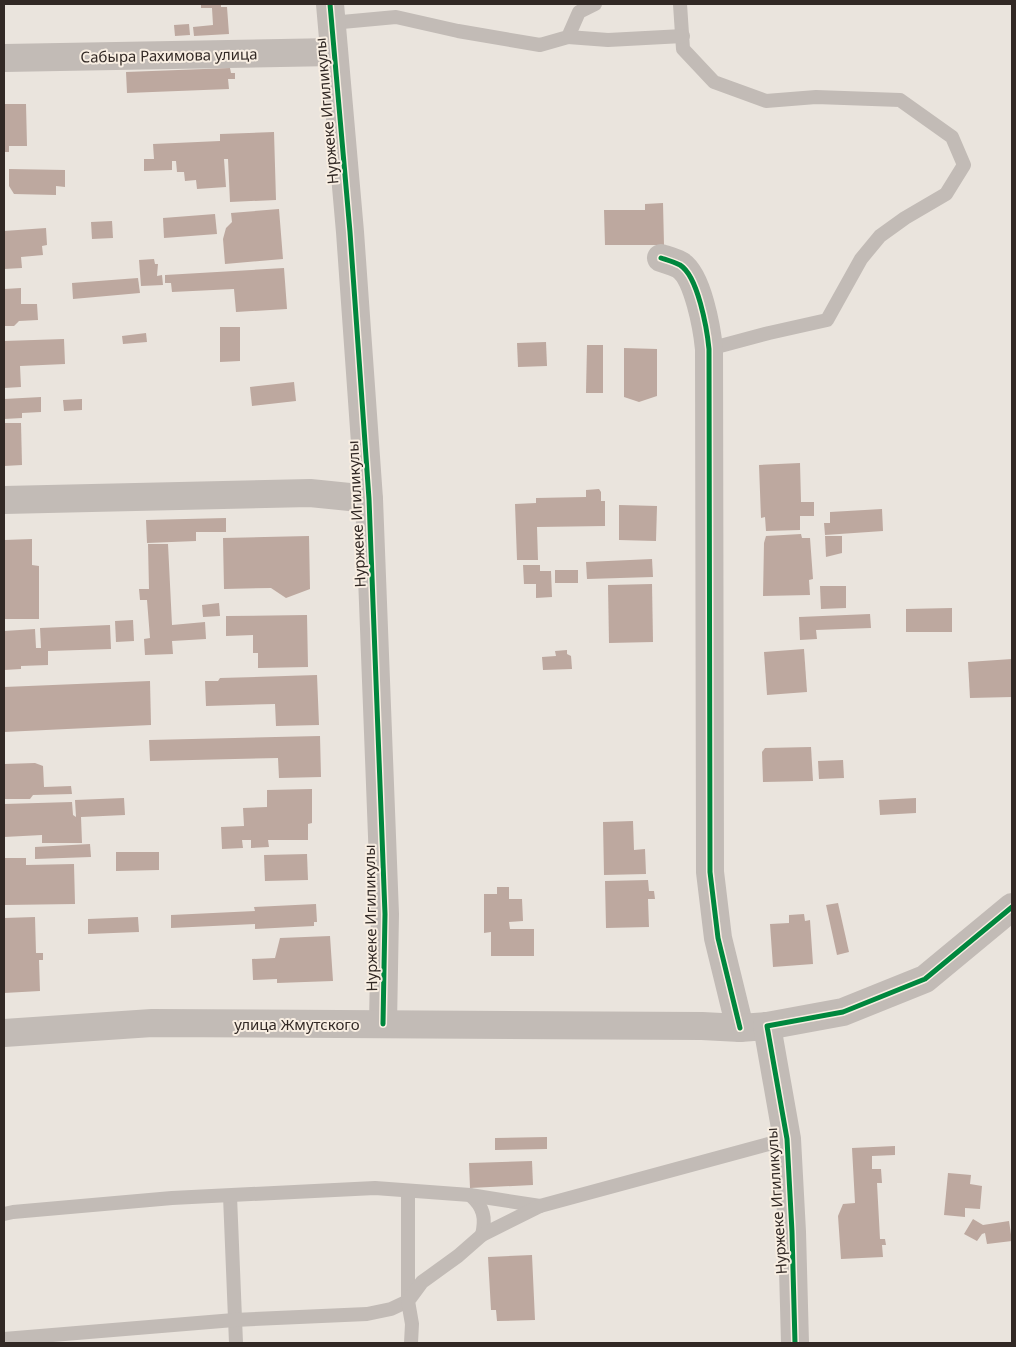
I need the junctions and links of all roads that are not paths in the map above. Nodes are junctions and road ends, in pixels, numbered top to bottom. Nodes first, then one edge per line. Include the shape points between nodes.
1 (595, 4) edge
2 (680, 4) edge
3 (331, 14) edge
4 (682, 36) junction
5 (568, 37) junction
6 (334, 52) junction
7 (4, 58) edge
8 (661, 258) dead end
9 (709, 349) junction
10 (369, 499) junction
11 (4, 500) edge
12 (1012, 907) edge
13 (383, 1024) junction
14 (767, 1026) junction
15 (740, 1028) junction
16 (4, 1033) edge
17 (787, 1139) junction
18 (408, 1191) junction
19 (470, 1195) junction
20 (230, 1196) junction
21 (540, 1206) junction
22 (4, 1214) edge
23 (482, 1235) junction
24 (408, 1301) junction
25 (234, 1320) junction
26 (4, 1339) edge
27 (236, 1343) edge
28 (411, 1343) edge
29 (795, 1343) edge

1 - 5 lane via 579,12
2 - 4 lane
3 - 5 lane via 396,17 540,45
3 - 6 street, Нуржеке Игиликулы
4 - 5 lane via 608,40
4 - 9 lane via 683,48 714,82 766,101 816,97 900,100 952,137 964,165 946,194 880,236 861,259 827,320
6 - 7 street, Сабыра Рахимова улица
6 - 10 street, Нуржеке Игиликулы
8 - 9 street via 681,266 693,284 705,316
9 - 15 street via 710,872 718,938
10 - 11 street via 310,493
10 - 13 street, Нуржеке Игиликулы via 385,914
12 - 14 street, улица Жмутского via 925,979 843,1012
13 - 15 street, улица Жмутского
13 - 16 street, улица Жмутского via 152,1023
14 - 15 street, улица Жмутского
14 - 17 street, Нуржеке Игиликулы
17 - 21 lane
17 - 29 street, Нуржеке Игиликулы
18 - 19 lane
18 - 20 lane via 375,1188
18 - 24 lane
19 - 21 lane
19 - 23 lane via 484,1212
20 - 22 lane
20 - 25 lane
21 - 23 lane
23 - 24 lane via 422,1282
24 - 25 lane via 367,1314
24 - 28 lane
25 - 26 lane
25 - 27 lane

